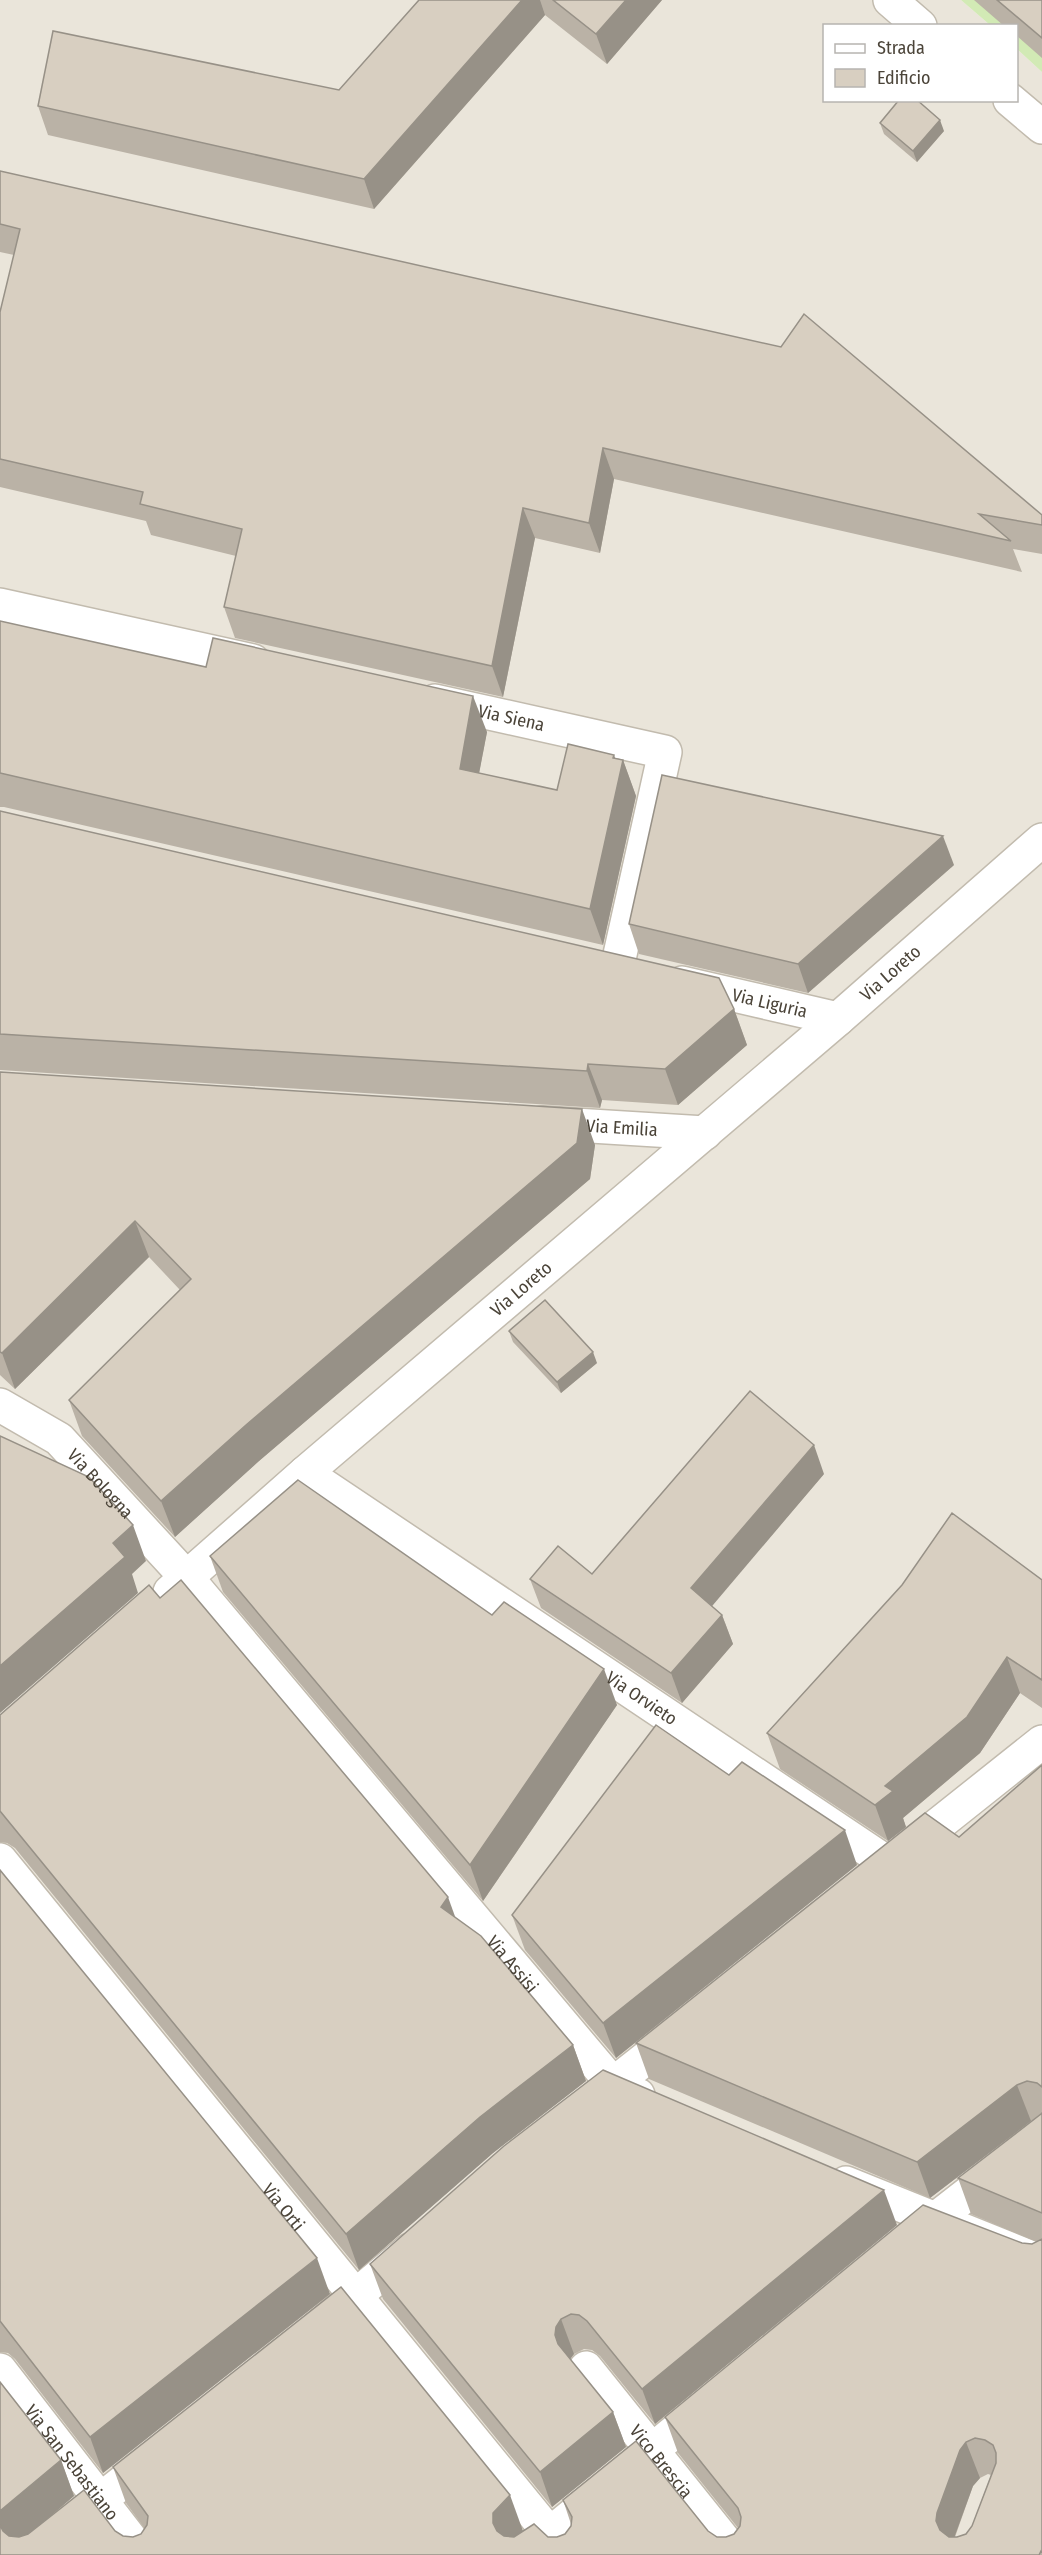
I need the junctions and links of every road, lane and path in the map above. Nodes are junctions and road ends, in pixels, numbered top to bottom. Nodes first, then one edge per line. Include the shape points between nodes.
1 (890, 0) edge
2 (918, 24) edge
3 (1012, 102) edge
4 (1042, 127) edge
5 (0, 605) edge
6 (280, 667) edge
7 (408, 695) edge
8 (1042, 840) edge
9 (582, 960) edge
10 (637, 972) junction
11 (838, 1019) junction
12 (514, 1121) edge
13 (705, 1133) junction
14 (0, 1405) edge
15 (305, 1473) junction
16 (187, 1578) junction
17 (152, 1608) edge
18 (1042, 1742) edge
19 (0, 1860) edge
20 (889, 1864) junction
21 (861, 1886) edge
22 (705, 2011) edge
23 (613, 2085) junction
24 (669, 2108) edge
25 (577, 2112) edge
26 (1042, 2136) edge
27 (823, 2173) edge
28 (933, 2220) junction
29 (436, 2228) edge
30 (897, 2250) edge
31 (1042, 2262) edge
32 (358, 2296) junction
33 (294, 2347) edge
34 (586, 2368) dead end
35 (0, 2370) edge
36 (734, 2383) edge
37 (183, 2434) edge
38 (652, 2450) junction
39 (100, 2500) junction
40 (559, 2545) edge
41 (30, 2555) edge
42 (143, 2555) edge
43 (524, 2555) edge
44 (736, 2555) edge

1 - 2 street
3 - 4 street
5 - 6 street
7 - 10 street, Via Siena via 665,752
8 - 11 street, Via Loreto
9 - 10 street, Via Liguria
10 - 11 street, Via Liguria
11 - 13 street, Via Loreto
12 - 13 street, Via Emilia
13 - 15 street, Via Loreto
14 - 16 street, Via Bologna via 59,1439
15 - 16 street, Via Loreto
15 - 20 street, Via Orvieto
16 - 17 street, Via Loreto
16 - 23 street, Via Assisi
18 - 20 street
19 - 32 street, Via Orti
20 - 21 street
22 - 23 street
23 - 24 street, Via Assisi
23 - 25 street
26 - 28 street
27 - 28 street
28 - 30 street
28 - 31 street
29 - 32 street
32 - 33 street
32 - 40 street, Via Orti
34 - 38 street, Vico Brescia
35 - 39 street, Via San Sebastiano
36 - 38 street
37 - 39 street
38 - 40 street
38 - 44 street, Vico Brescia
39 - 41 street
39 - 42 street, Via San Sebastiano
40 - 43 street

